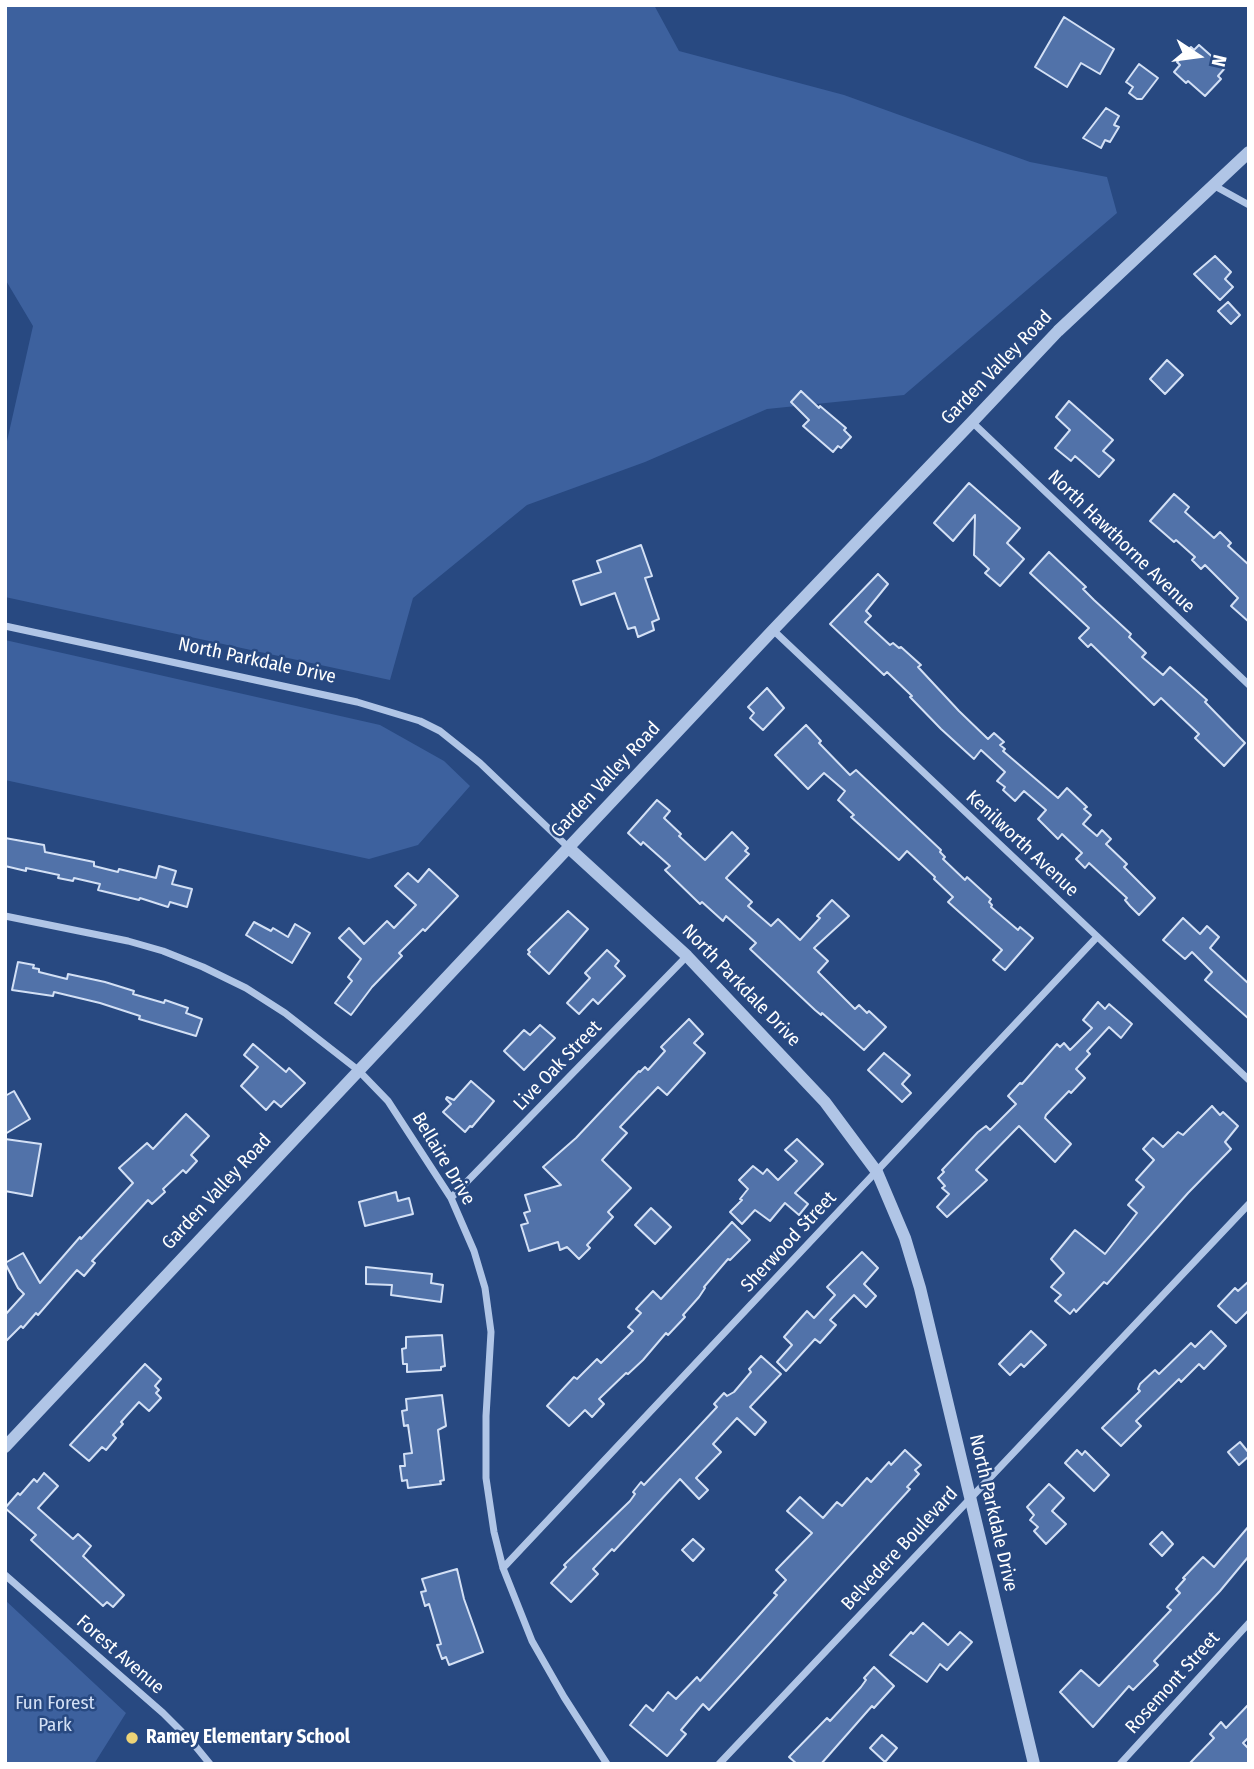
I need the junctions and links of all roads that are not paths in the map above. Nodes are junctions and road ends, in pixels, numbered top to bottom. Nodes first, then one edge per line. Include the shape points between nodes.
1 (1249, 152) edge
2 (1213, 185) junction
3 (1249, 205) edge
4 (972, 422) junction
5 (5, 626) edge
6 (773, 630) junction
7 (1249, 685) edge
8 (569, 848) junction
9 (5, 916) edge
10 (1097, 937) junction
11 (687, 956) junction
12 (358, 1070) junction
13 (1249, 1080) edge
14 (877, 1172) junction
15 (451, 1198) junction
16 (1249, 1204) edge
17 (5, 1447) edge
18 (970, 1498) junction
19 (503, 1568) junction
20 (5, 1575) edge
21 (1249, 1623) edge
22 (209, 1764) edge
23 (607, 1764) edge
24 (719, 1764) edge
25 (1034, 1764) edge
26 (1120, 1764) edge

1 - 2 street, Garden Valley Road
2 - 3 street
2 - 4 street, Garden Valley Road via 1058,331
4 - 6 street, Garden Valley Road
4 - 7 street, North Hawthorne Avenue
5 - 8 street, North Parkdale Drive via 356,702 420,721 480,763
6 - 8 street, Garden Valley Road
6 - 10 street, Kenilworth Avenue
8 - 11 street, North Parkdale Drive
8 - 12 street, Garden Valley Road
9 - 12 street, Bellaire Drive via 128,941 203,967 285,1013
10 - 13 street, Kenilworth Avenue
10 - 14 street, Sherwood Street
11 - 14 street, North Parkdale Drive via 825,1102
11 - 15 street, Live Oak Street
12 - 15 street, Bellaire Drive via 388,1101
12 - 17 street, Garden Valley Road
14 - 18 street, North Parkdale Drive via 920,1288
14 - 19 street, Sherwood Street
15 - 19 street, Bellaire Drive via 474,1251 492,1332 486,1478
16 - 18 street, Belvedere Boulevard
18 - 24 street, Belvedere Boulevard
18 - 25 street, North Parkdale Drive
19 - 23 street, Bellaire Drive via 532,1640
20 - 22 street, Forest Avenue via 163,1713
21 - 26 street, Rosemont Street

